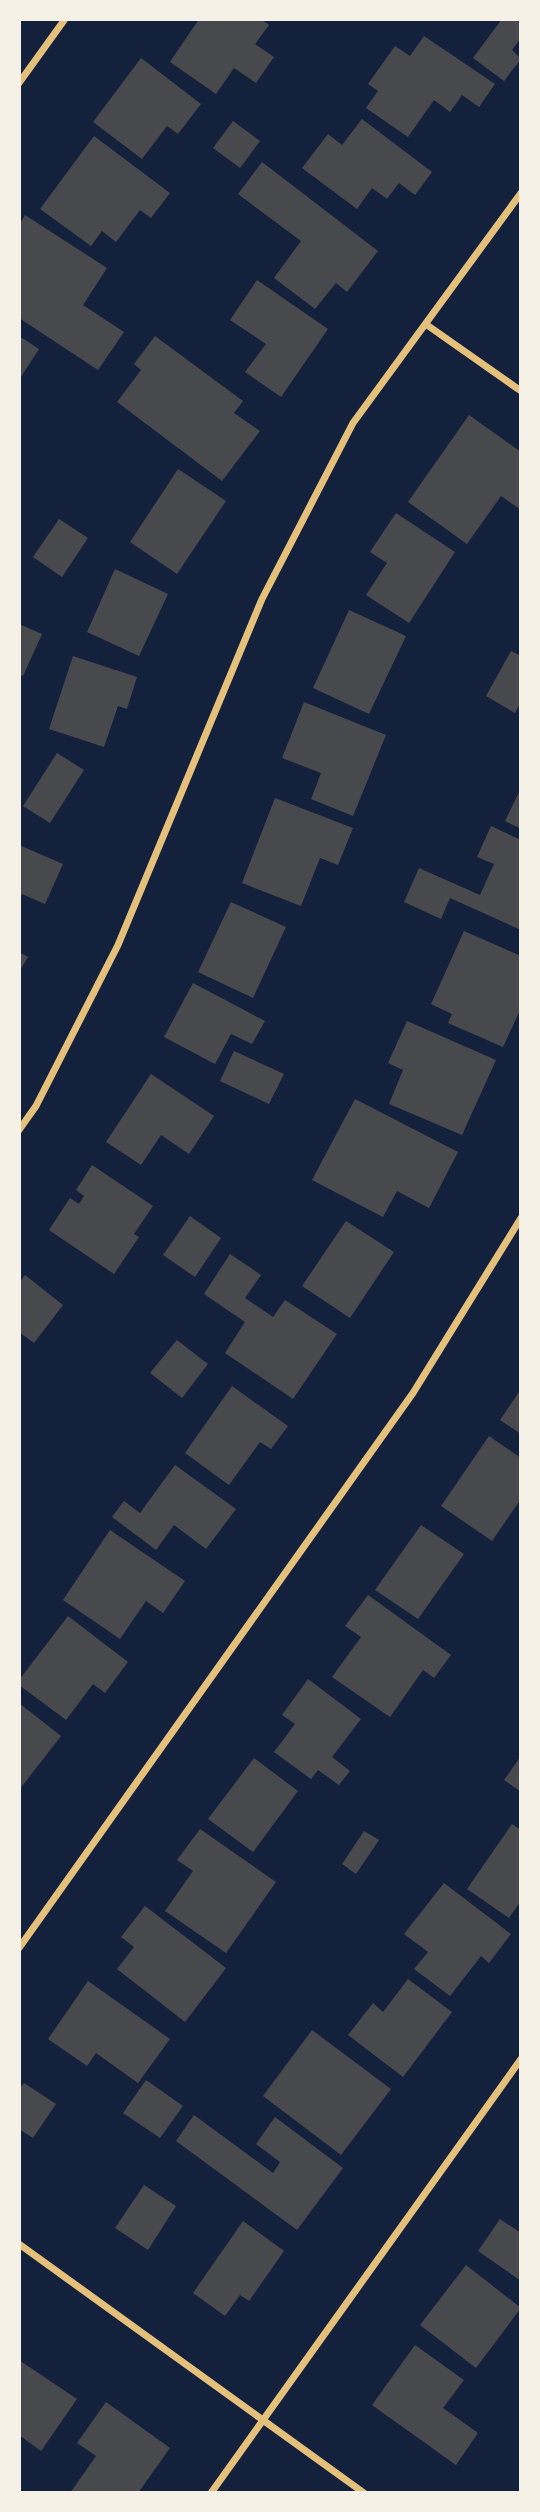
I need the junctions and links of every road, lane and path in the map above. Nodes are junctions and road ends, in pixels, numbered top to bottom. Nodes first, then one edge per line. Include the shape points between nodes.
1 (65, 19) edge
2 (19, 83) edge
3 (521, 193) edge
4 (427, 325) junction
5 (521, 391) edge
6 (19, 1130) edge
7 (521, 1218) edge
8 (19, 1948) edge
9 (521, 2059) edge
10 (19, 2244) edge
11 (262, 2419) junction
12 (211, 2493) edge
13 (364, 2493) edge

1 - 2 street
3 - 4 street
4 - 5 street
4 - 6 street via 353,423 262,599 118,945 36,1106
7 - 8 street via 413,1393
9 - 11 street
10 - 11 street
11 - 12 street
11 - 13 street

